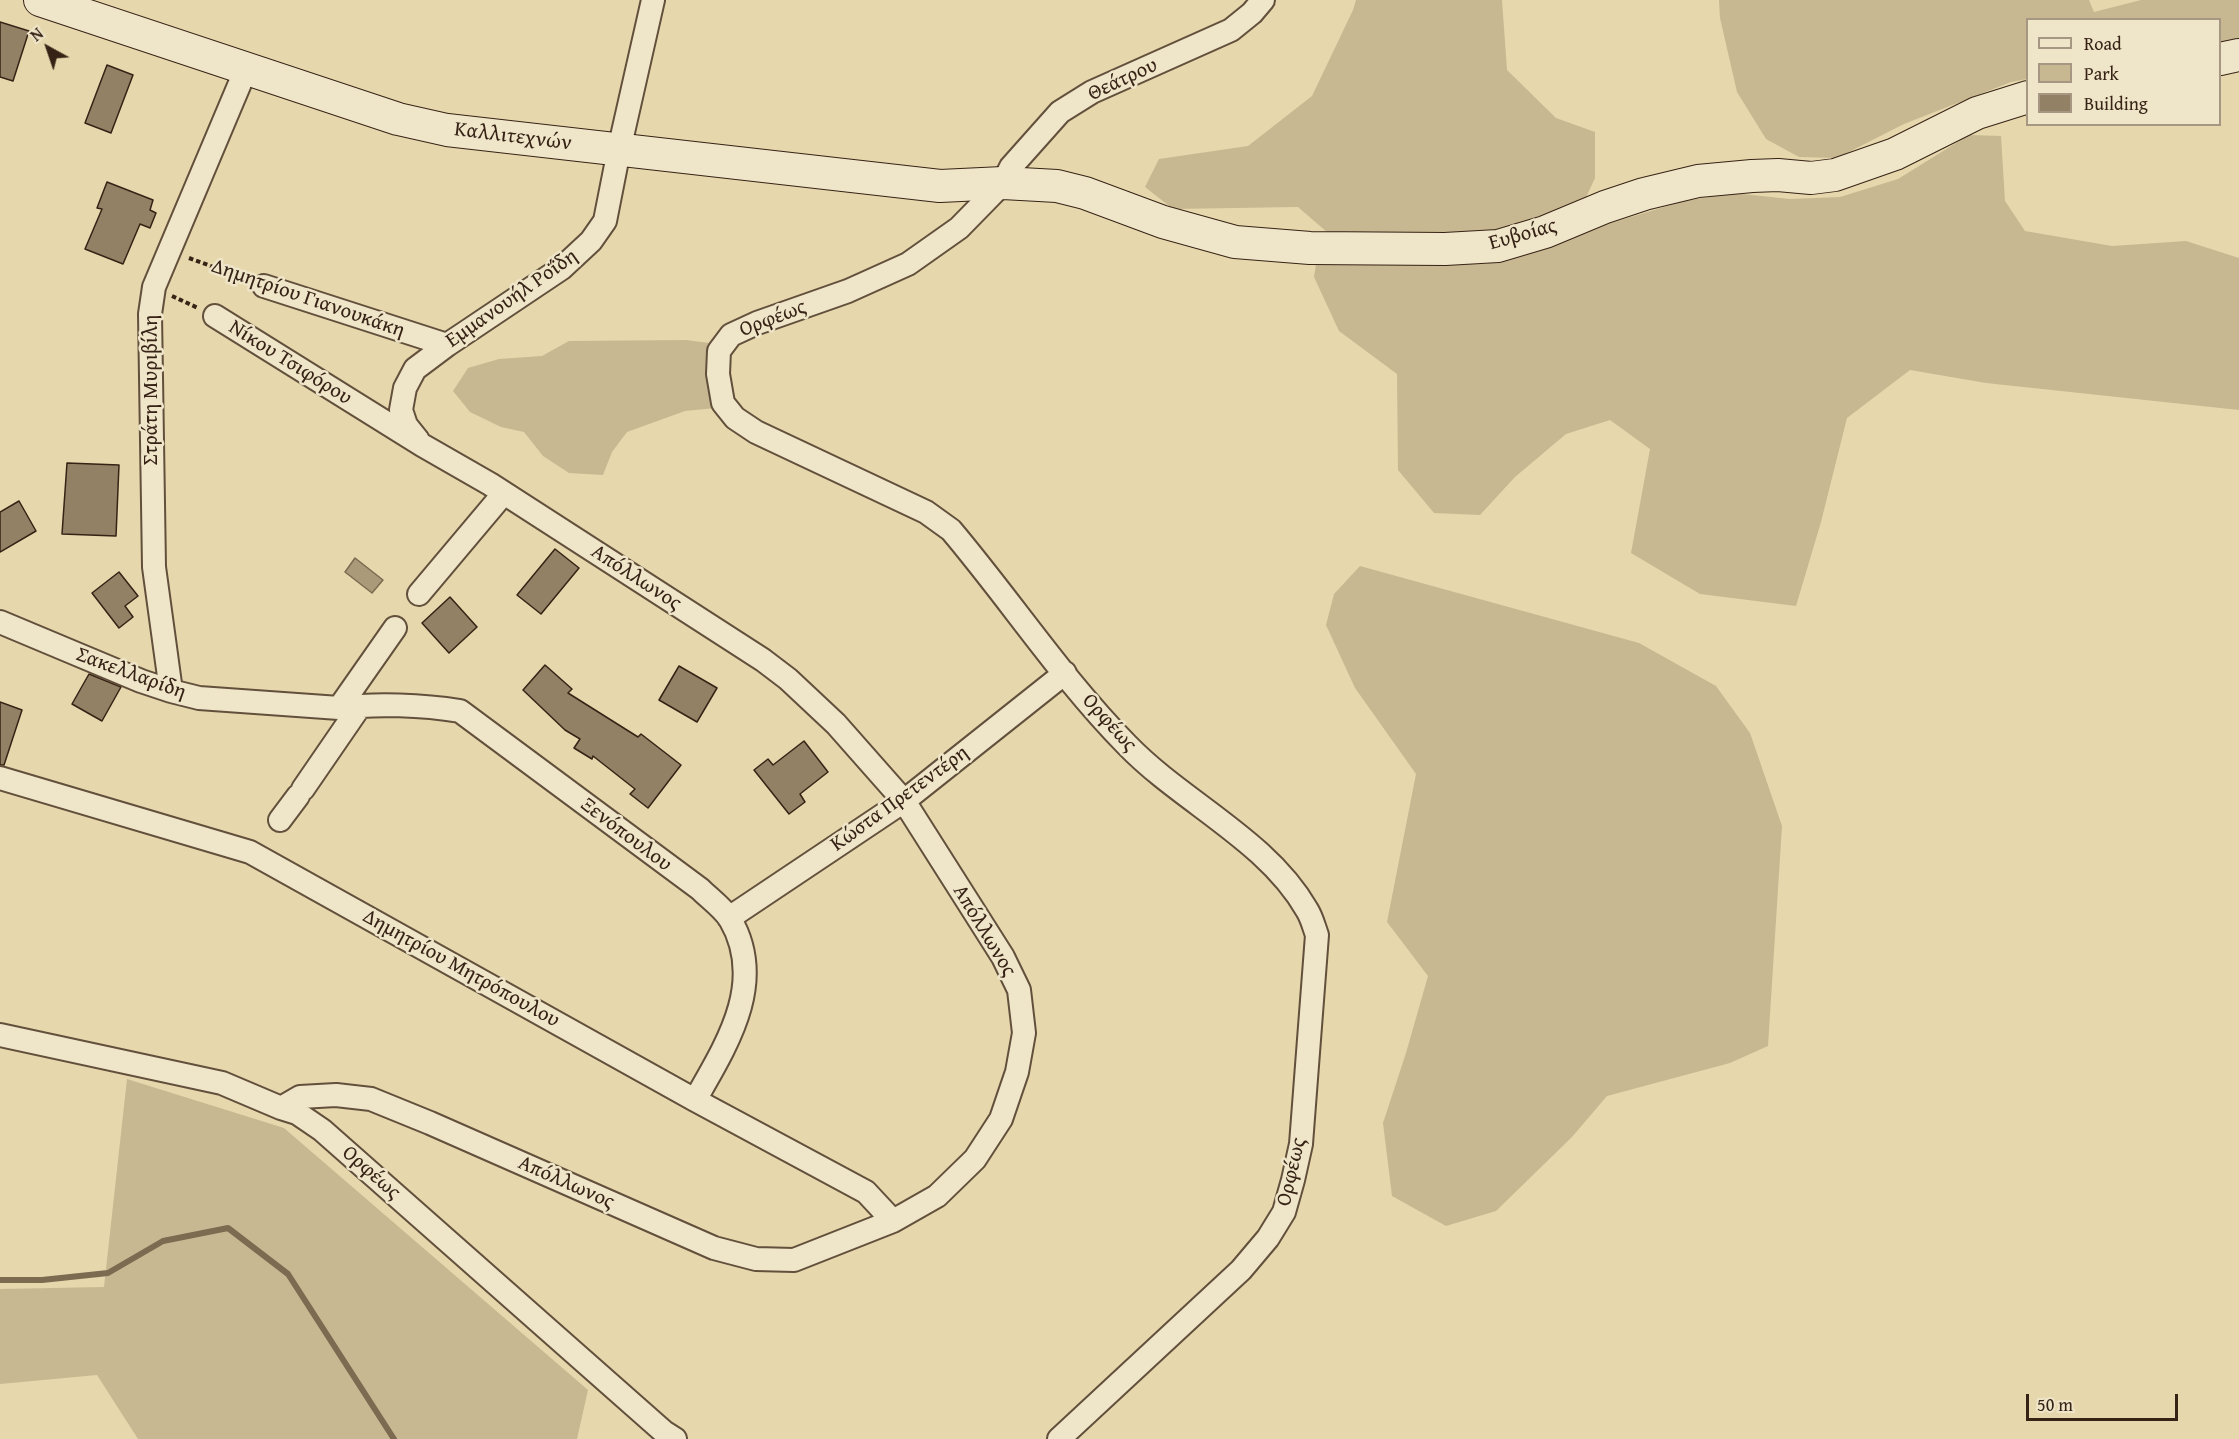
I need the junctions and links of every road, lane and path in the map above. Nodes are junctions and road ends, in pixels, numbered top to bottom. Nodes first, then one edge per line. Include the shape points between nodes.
1 (40, 0) edge
2 (653, 0) edge
3 (1263, 0) edge
4 (2239, 55) edge
5 (2221, 59) edge
6 (246, 69) junction
7 (2026, 98) edge
8 (619, 150) junction
9 (1003, 183) junction
10 (169, 251) junction
11 (264, 286) joint
12 (154, 287) junction
13 (215, 316) joint
14 (447, 345) junction
15 (422, 445) junction
16 (504, 493) junction
17 (419, 594) dead end
18 (0, 622) edge
19 (395, 628) dead end
20 (1065, 673) junction
21 (171, 692) junction
22 (350, 707) junction
23 (0, 778) edge
24 (904, 801) junction
25 (280, 820) dead end
26 (729, 918) junction
27 (0, 1035) edge
28 (695, 1100) junction
29 (280, 1108) junction
30 (892, 1221) junction
31 (675, 1439) edge
32 (1059, 1439) edge

1 - 6 street, Καλλιτεχνών
2 - 8 street, Εμμανουήλ Ροΐδη
3 - 9 street, Θεάτρου via 1231,30 1092,92 1060,112 1011,167
4 - 5 street
6 - 8 street, Καλλιτεχνών via 437,128
6 - 10 street, Στράτη Μυριβίλη
7 - 9 street, Ευβοίας via 1977,113 1895,154 1835,175 1698,181 1644,194 1498,246 1310,248 1235,242 1057,186
8 - 9 street, Καλλιτεχνών via 940,186
8 - 14 street, Εμμανουήλ Ροΐδη via 605,221 591,241 562,268
9 - 20 street, Ορφέως via 959,228 908,264 731,335 719,351 718,374 723,404 735,418 756,432 926,512 951,530
10 - 11 path, Δημητρίου Γιανουκάκη
10 - 12 street, Στράτη Μυριβίλη
11 - 14 street, Δημητρίου Γιανουκάκη
12 - 13 path, Νίκου Τσιφόρου
12 - 21 street, Στράτη Μυριβίλη via 150,314 154,567
13 - 15 street, Νίκου Τσιφόρου
14 - 15 street, Εμμανουήλ Ροΐδη via 415,369 405,388 401,410 406,425
15 - 16 street, Απόλλωνος
16 - 17 street
16 - 24 street, Απόλλωνος via 788,679 836,724
18 - 21 street, Σακελλαρίδη
19 - 22 street
20 - 24 street, Κώστα Πρετεντέρη
20 - 32 street, Ορφέως via 1149,767 1264,857 1308,911 1317,935 1300,1144 1284,1212 1241,1270
21 - 22 street, Σακελλαρίδη via 200,698
22 - 25 street
22 - 26 street, Ξενόπουλου via 460,711 700,890
23 - 28 street, Δημητρίου Μητρόπουλου via 250,852
24 - 26 street, Κώστα Πρετεντέρη
24 - 30 street, Απόλλωνος via 1003,957 1020,990 1024,1033 1017,1072 1001,1119 975,1159 937,1196
26 - 28 street, Ξενόπουλου via 743,951 745,981 736,1022
27 - 29 street, Ορφέως via 222,1083
28 - 30 street, Δημητρίου Μητρόπουλου via 866,1192
29 - 30 street, Απόλλωνος via 300,1097 336,1095 371,1099 714,1248 756,1259 794,1260
29 - 31 street, Ορφέως via 297,1113 322,1130

